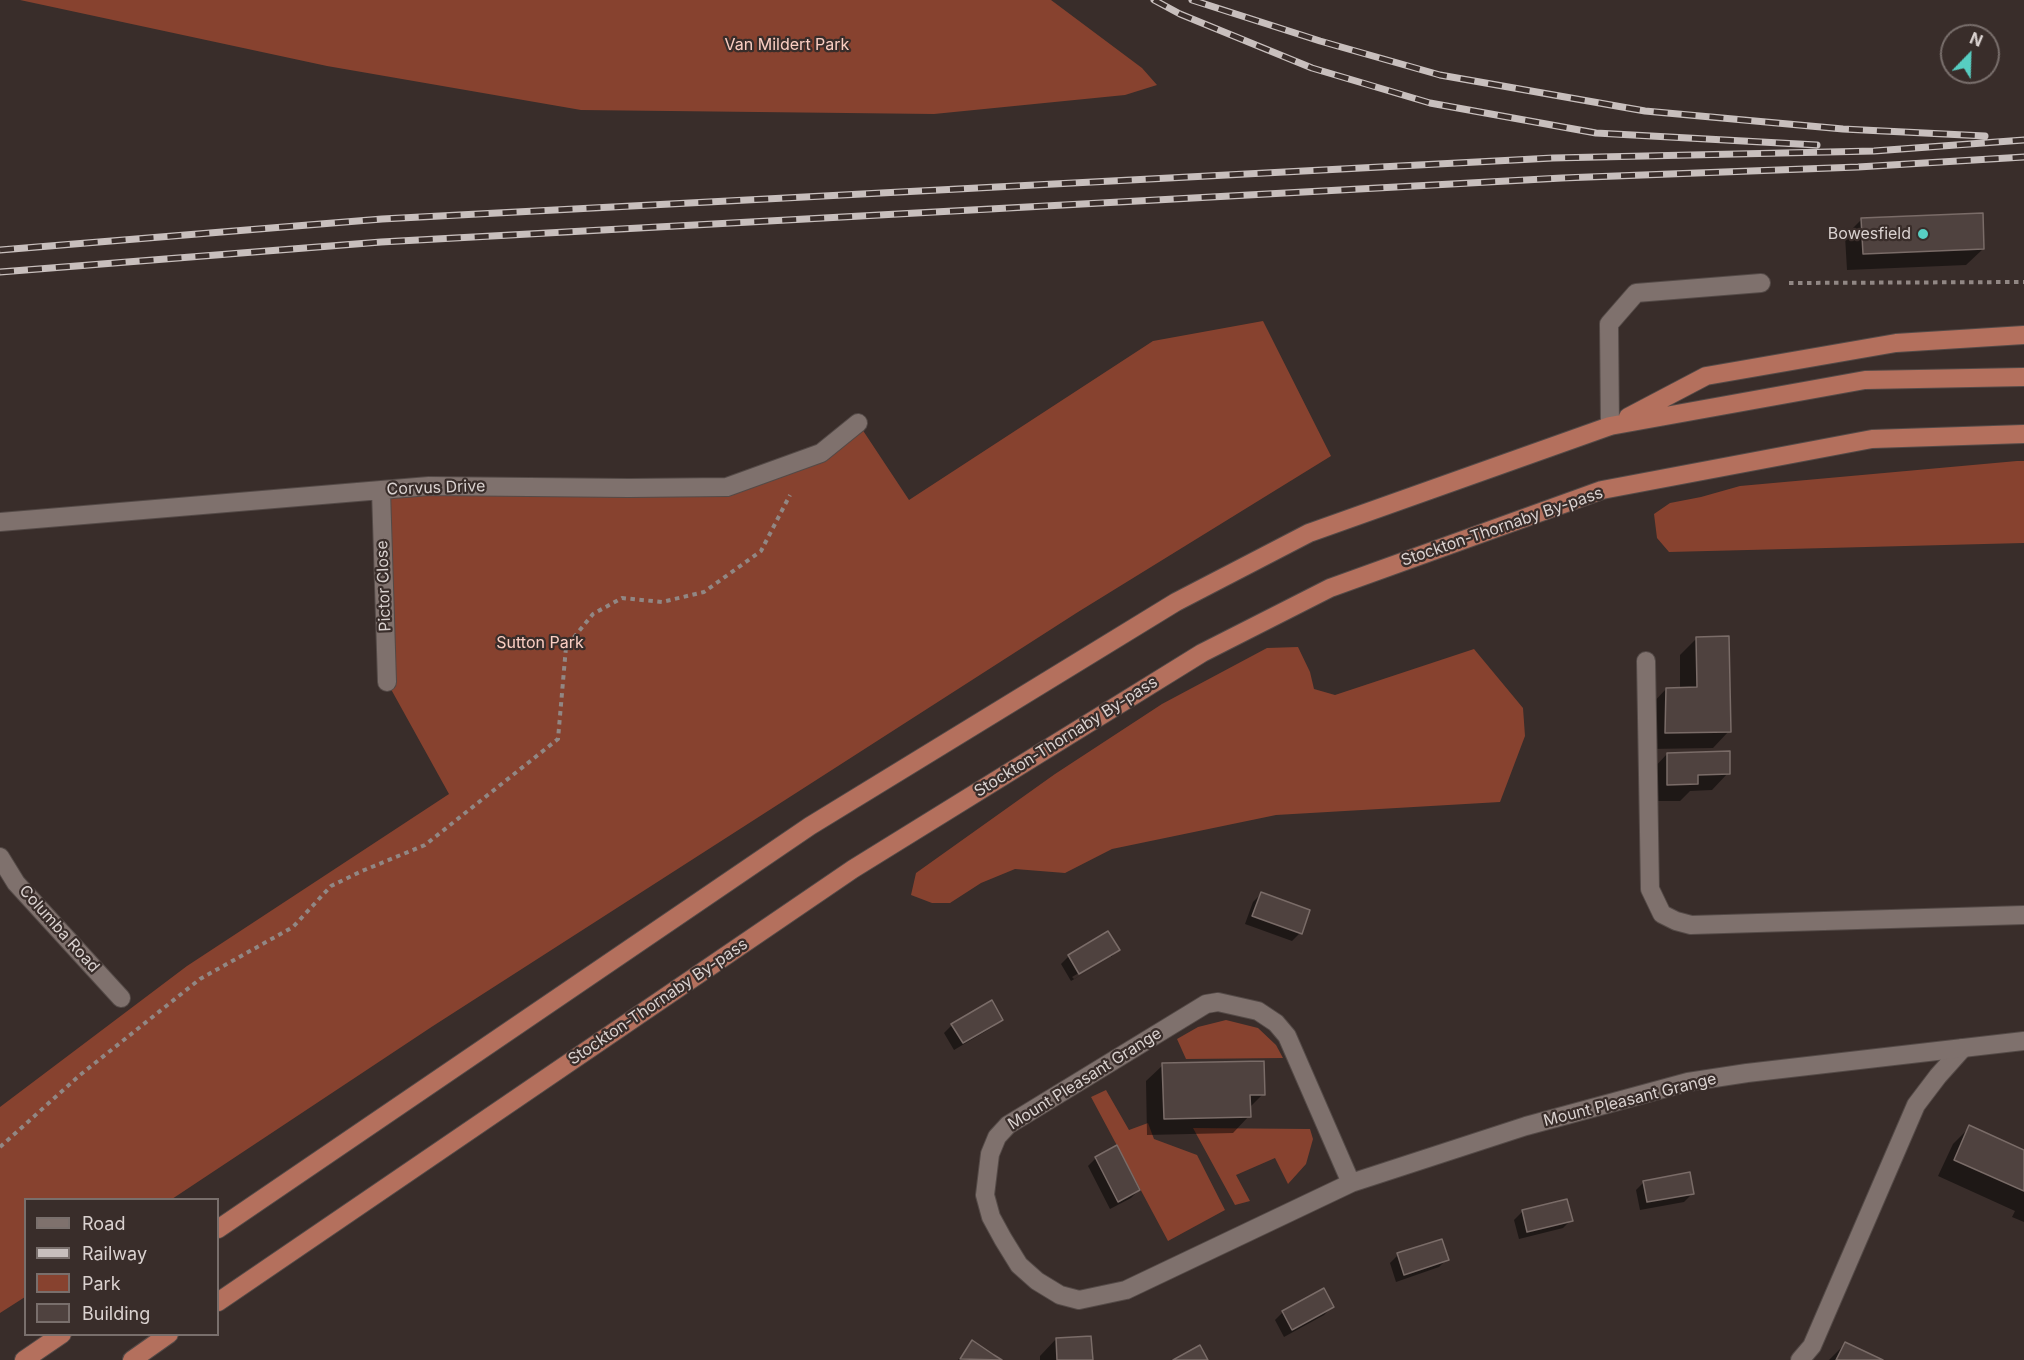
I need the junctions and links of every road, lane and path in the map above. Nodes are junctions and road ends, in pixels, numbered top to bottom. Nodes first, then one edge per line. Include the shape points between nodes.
1 (2024, 282) edge
2 (1761, 283) joint
3 (2024, 335) edge
4 (2024, 377) edge
5 (858, 423) dead end
6 (1610, 426) junction
7 (2024, 434) edge
8 (790, 464) junction
9 (381, 490) junction
10 (0, 522) edge
11 (1646, 661) dead end
12 (387, 682) dead end
13 (0, 857) edge
14 (2024, 915) edge
15 (121, 998) dead end
16 (2024, 1041) edge
17 (1962, 1048) junction
18 (0, 1147) edge
19 (1351, 1183) junction
20 (219, 1228) edge
21 (219, 1301) edge
22 (60, 1336) edge
23 (168, 1336) edge
24 (24, 1360) edge
25 (132, 1360) edge
26 (1800, 1360) edge

1 - 2 path
2 - 6 street via 1636,293 1609,324
3 - 6 highway via 1896,343 1706,376
4 - 6 highway via 1865,380
5 - 8 street, Corvus Drive via 821,453
6 - 20 highway via 1309,533 1176,602 810,826
7 - 21 highway, Stockton-Thornaby By-pass via 1872,439 1602,490 1330,588 1202,653 854,869
8 - 9 street, Corvus Drive via 727,487 429,486
8 - 18 path via 790,496 761,551 704,592 662,602 622,598 593,614 566,647 558,739 425,845 331,886 293,927 200,979 80,1075
9 - 10 street, Corvus Drive
9 - 12 street, Pictor Close
11 - 14 street via 1650,889 1662,914 1691,924
13 - 15 street, Columba Road via 16,883
16 - 17 street, Mount Pleasant Grange
17 - 19 street, Mount Pleasant Grange via 1688,1082 1526,1126
17 - 26 street via 1916,1105 1812,1346
19 - 19 street, Mount Pleasant Grange via 1126,1290 1079,1300 1037,1281 1019,1265 991,1217 985,1195 990,1154 1008,1125 1206,1004 1218,1002 1258,1011 1287,1036
22 - 24 highway
23 - 25 highway

